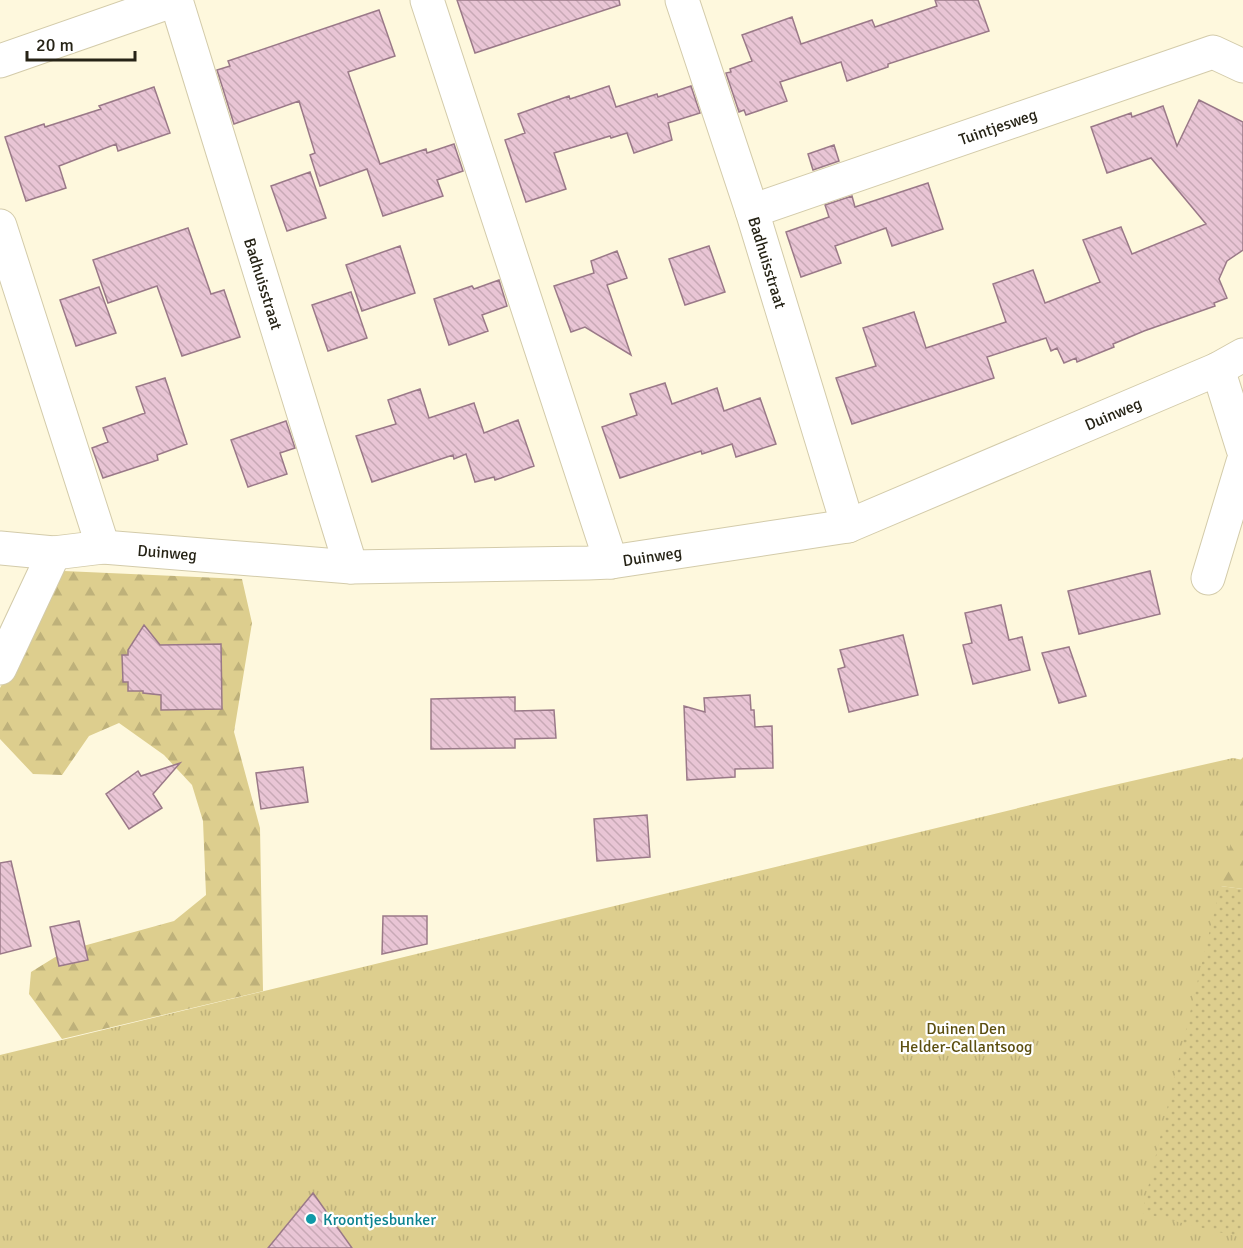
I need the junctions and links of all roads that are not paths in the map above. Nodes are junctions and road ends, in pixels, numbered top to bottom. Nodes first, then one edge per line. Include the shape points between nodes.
1 (175, 0) edge
2 (427, 0) edge
3 (682, 0) edge
4 (0, 61) edge
5 (1243, 66) edge
6 (752, 211) junction
7 (0, 226) edge
8 (1230, 362) edge
9 (1243, 449) edge
10 (1243, 462) edge
11 (848, 526) junction
12 (103, 547) junction
13 (0, 548) edge
14 (54, 553) junction
15 (611, 562) junction
16 (351, 567) junction
17 (1208, 578) dead end
18 (0, 668) edge

1 - 4 street, Badhuisstraat
1 - 16 street, Badhuisstraat
2 - 15 street
3 - 6 street, Badhuisstraat
5 - 6 street, Tuintjesweg via 1213,52
6 - 11 street, Badhuisstraat
7 - 12 street
8 - 9 street, Duinweg
8 - 11 street, Duinweg
10 - 17 street
11 - 15 street, Duinweg
12 - 14 street, Duinweg
12 - 16 street, Duinweg
13 - 14 street, Duinweg
14 - 18 street
15 - 16 street, Duinweg

